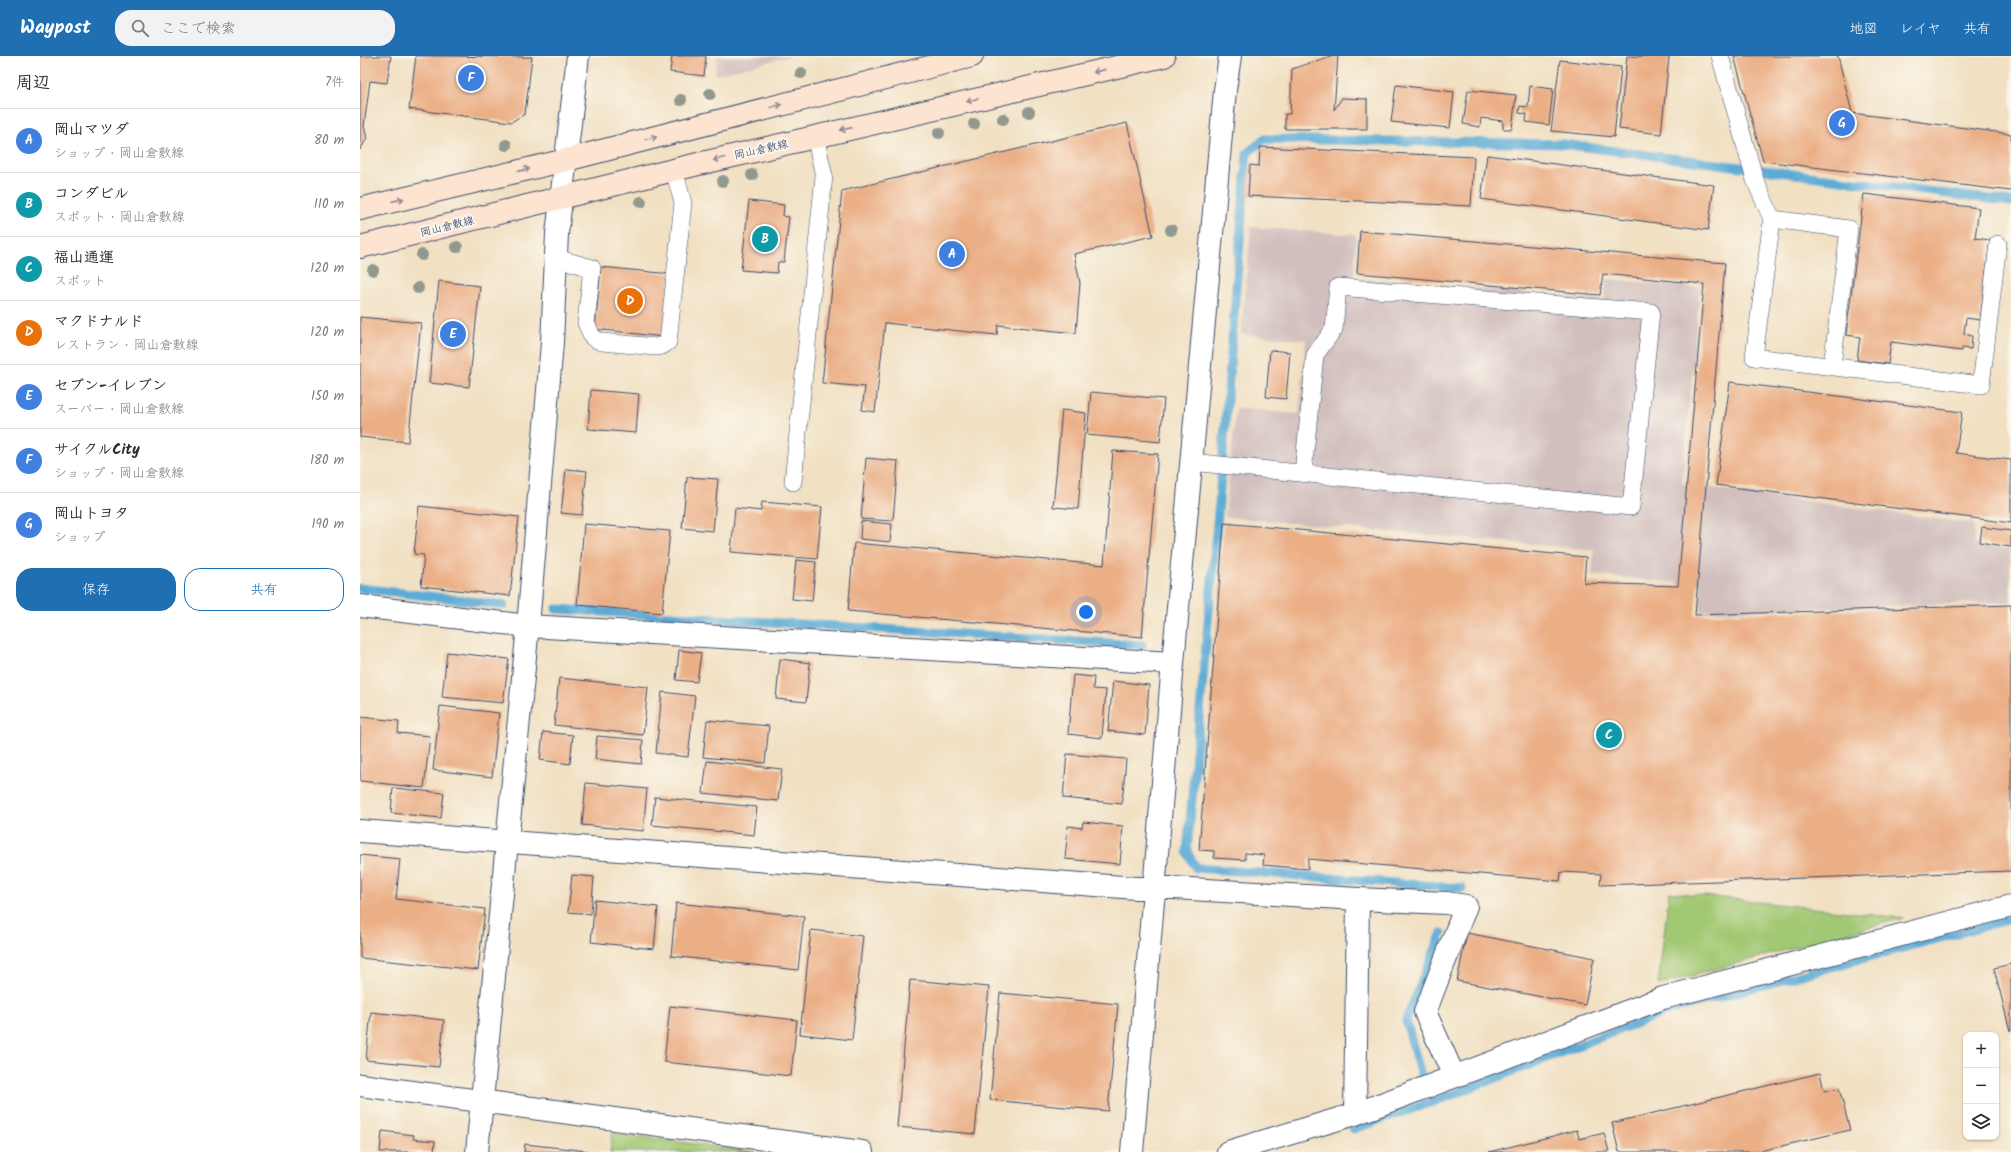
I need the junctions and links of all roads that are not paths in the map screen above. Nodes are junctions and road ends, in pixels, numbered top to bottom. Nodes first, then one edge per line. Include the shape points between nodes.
1 (578, 56) edge
2 (972, 56) edge
3 (1164, 56) edge
4 (1230, 56) edge
5 (1720, 56) edge
6 (814, 136) junction
7 (566, 160) junction
8 (674, 170) junction
9 (562, 198) junction
10 (360, 209) edge
11 (1772, 219) junction
12 (1998, 244) dead end
13 (360, 247) edge
14 (556, 258) junction
15 (1832, 366) junction
16 (1191, 462) junction
17 (1303, 473) junction
18 (793, 482) dead end
19 (360, 606) edge
20 (528, 626) junction
21 (1173, 663) junction
22 (360, 831) edge
23 (506, 840) junction
24 (1154, 888) junction
25 (1358, 899) junction
26 (2011, 906) edge
27 (1454, 1076) junction
28 (360, 1085) edge
29 (483, 1102) junction
30 (1355, 1114) junction
31 (477, 1152) edge
32 (862, 1152) edge
33 (1132, 1152) edge
34 (1228, 1152) edge

1 - 7 street
7 -> 2 main road
3 -> 6 main road, 岡山倉敷線
4 - 16 street
5 - 11 lane via 1755,180
6 -> 8 main road, 岡山倉敷線
6 - 18 lane via 824,176
7 - 9 street
10 -> 7 main road
8 - 9 main road, 岡山倉敷線
8 - 14 lane via 683,203 668,342 656,347 602,342 593,338 586,323 592,268
9 - 13 main road, 岡山倉敷線
9 - 14 street
11 - 15 lane via 1849,229
11 - 15 lane via 1754,357
12 - 15 lane via 1981,385
14 - 20 street via 552,343
16 - 17 lane
16 - 21 street
17 - 17 lane via 1631,507 1651,312 1338,287 1334,330 1315,355
19 - 20 street
20 - 21 street
20 - 23 street
21 - 24 street
22 - 23 street
23 - 24 street
23 - 29 street
24 - 25 street
24 - 33 street
25 - 27 street via 1466,906 1425,1012
25 - 30 street
26 - 27 street via 1663,998
27 - 30 street
28 - 29 street
29 - 31 street
29 - 32 street
30 - 34 street

